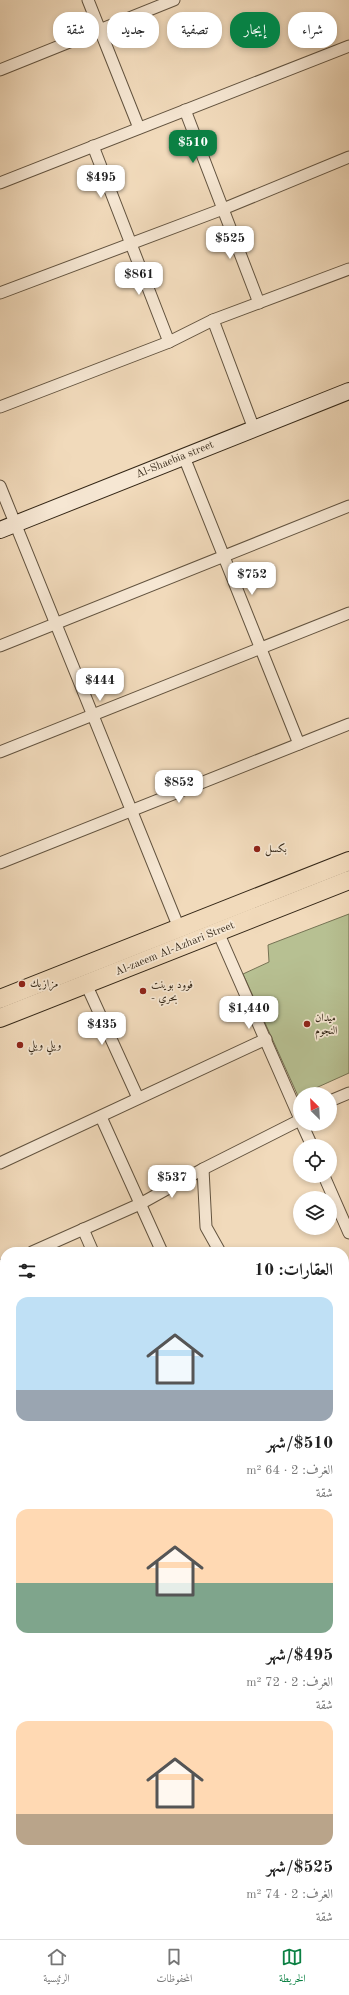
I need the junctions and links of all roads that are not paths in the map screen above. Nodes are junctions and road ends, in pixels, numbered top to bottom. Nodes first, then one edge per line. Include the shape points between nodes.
1 (88, 0) edge
2 (174, 0) edge
3 (100, 30) junction
4 (349, 46) edge
5 (0, 70) edge
6 (185, 110) junction
7 (139, 128) junction
8 (93, 146) junction
9 (349, 158) edge
10 (0, 183) edge
11 (223, 209) junction
12 (131, 243) junction
13 (349, 269) edge
14 (0, 293) edge
15 (259, 303) junction
16 (213, 320) junction
17 (169, 342) junction
18 (349, 391) edge
19 (0, 407) edge
20 (254, 429) junction
21 (184, 457) junction
22 (0, 486) edge
23 (349, 506) edge
24 (16, 523) junction
25 (0, 530) edge
26 (224, 556) junction
27 (349, 614) edge
28 (56, 624) junction
29 (0, 646) edge
30 (261, 648) junction
31 (93, 715) junction
32 (349, 724) edge
33 (299, 744) junction
34 (0, 752) edge
35 (131, 811) junction
36 (349, 861) edge
37 (0, 863) edge
38 (349, 880) edge
39 (178, 928) junction
40 (218, 932) junction
41 (86, 984) junction
42 (0, 999) edge
43 (0, 1018) edge
44 (266, 1039) junction
45 (349, 1093) edge
46 (138, 1098) junction
47 (337, 1098) edge
48 (293, 1103) edge
49 (101, 1117) junction
50 (293, 1123) edge
51 (0, 1163) edge
52 (203, 1169) junction
53 (328, 1183) edge
54 (140, 1204) junction
55 (345, 1215) edge
56 (83, 1229) junction
57 (349, 1233) edge
58 (43, 1247) edge
59 (91, 1247) edge
60 (160, 1247) edge
61 (217, 1247) edge

1 - 3 street
2 - 3 street
3 - 5 street
3 - 7 street
4 - 6 street
6 - 7 street
6 - 11 street
7 - 8 street
8 - 10 street
8 - 12 street
9 - 11 street
11 - 12 street
11 - 15 street
12 - 14 street
12 - 17 street
13 - 15 street
15 - 16 street
16 - 17 street
16 - 20 street
17 - 19 street
18 - 20 street, Al-Shaebia street
20 - 21 street, Al-Shaebia street
21 - 24 street, Al-Shaebia street
21 - 26 street
22 - 24 street
23 - 26 street
24 - 25 street, Al-Shaebia street
24 - 28 street
26 - 28 street
26 - 30 street
27 - 30 street
28 - 29 street
28 - 31 street
30 - 31 street
30 - 33 street
31 - 34 street
31 - 35 street
32 - 33 street
33 - 35 street
35 - 37 street
35 - 39 street
36 - 39 main road, Al-zaeem Al-Azhari Street
38 - 40 main road, Al-zaeem Al-Azhari Street
39 - 42 main road, Al-zaeem Al-Azhari Street
40 - 41 main road, Al-zaeem Al-Azhari Street
40 - 44 street
41 - 43 main road, Al-zaeem Al-Azhari Street
41 - 46 street
44 - 46 street
44 - 48 street
45 - 47 street
46 - 49 street
49 - 51 street
49 - 54 street
50 - 52 street
52 - 54 street
52 - 61 street via 206,1227
53 - 55 street
54 - 56 street
54 - 60 street
55 - 57 street
56 - 58 street
56 - 59 street

